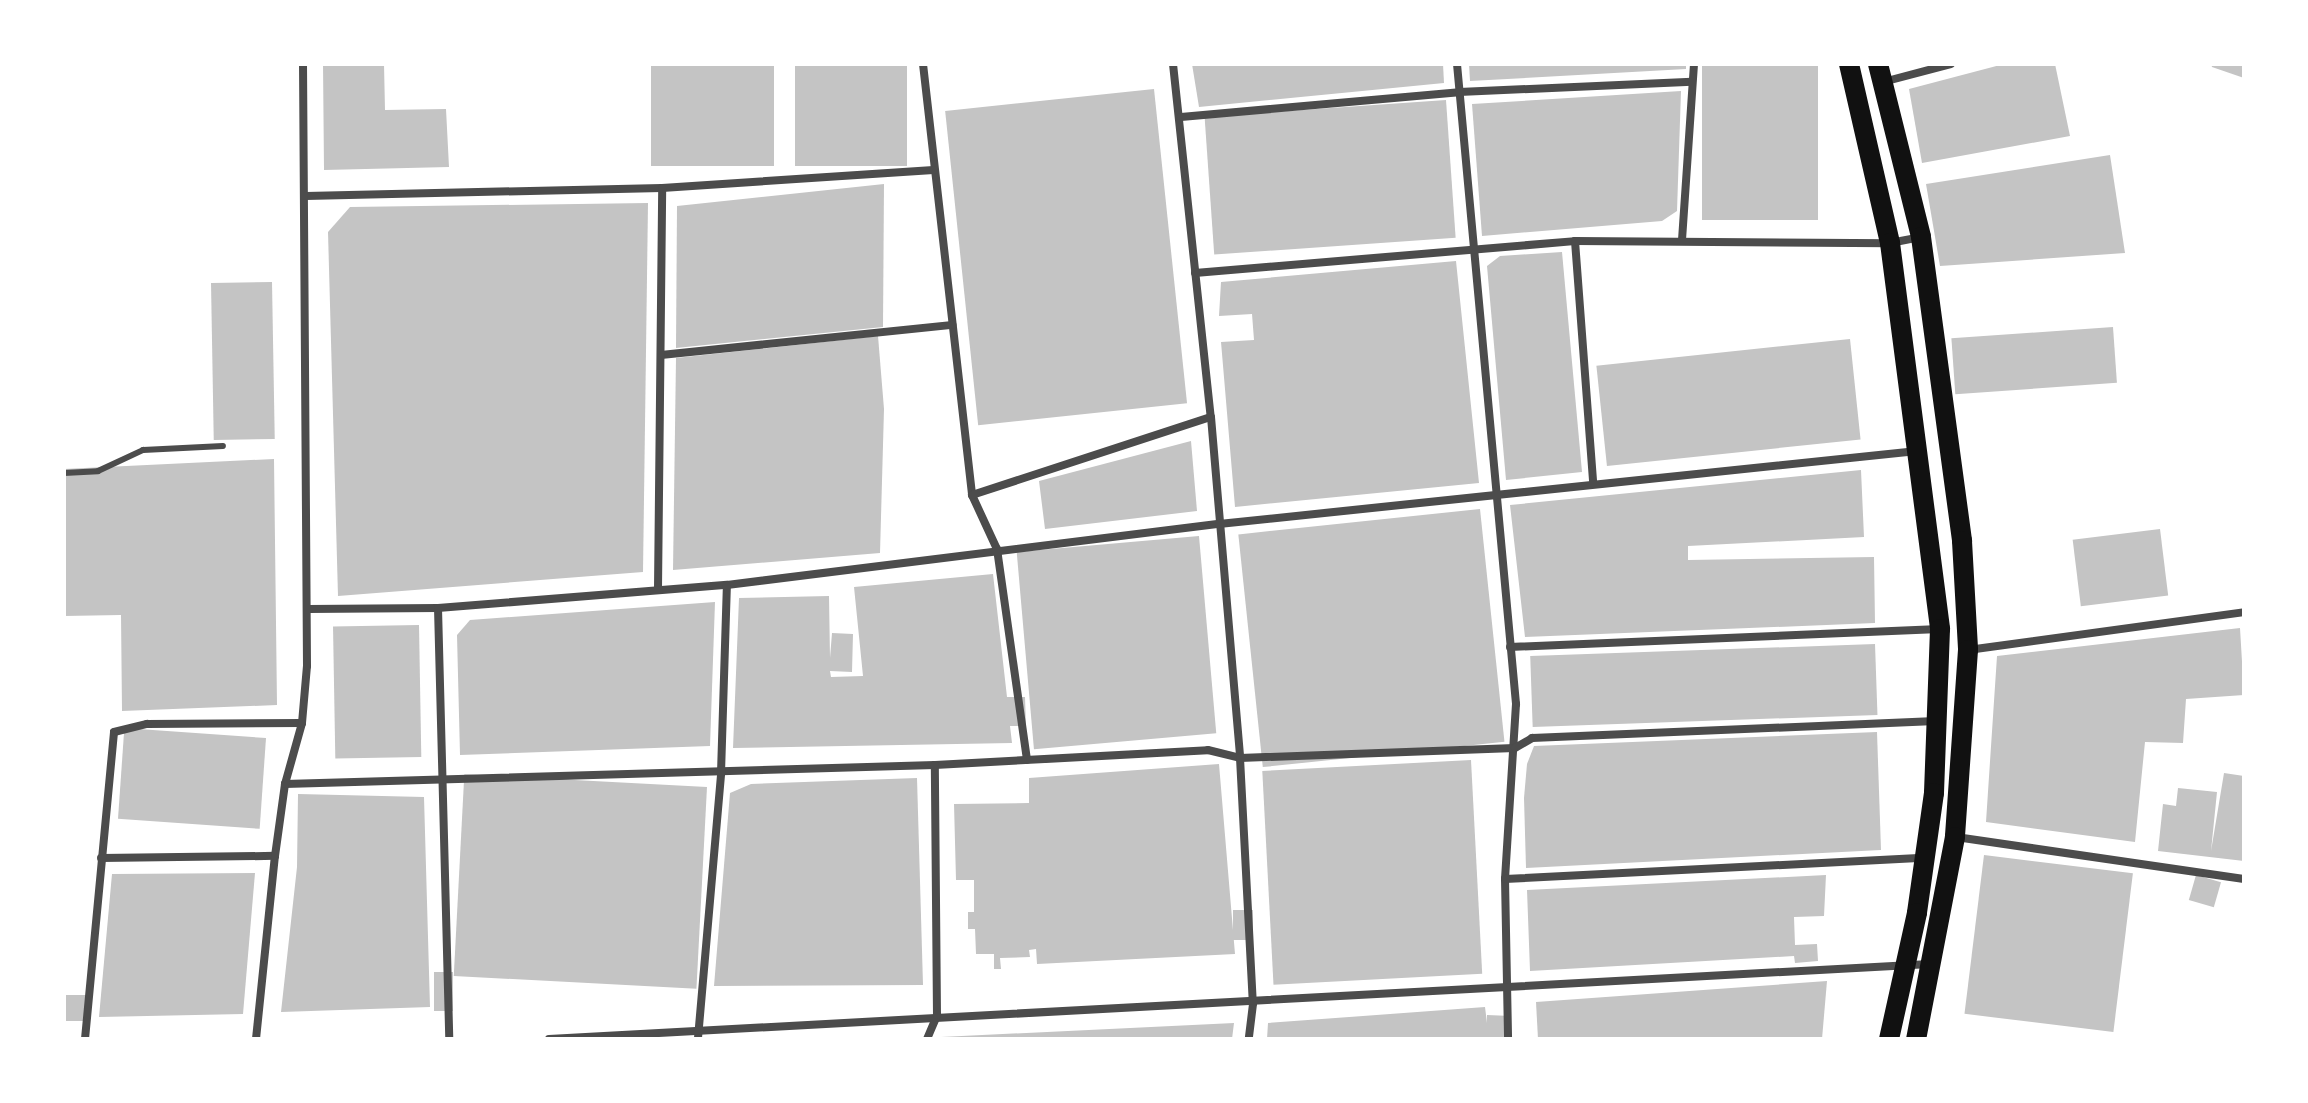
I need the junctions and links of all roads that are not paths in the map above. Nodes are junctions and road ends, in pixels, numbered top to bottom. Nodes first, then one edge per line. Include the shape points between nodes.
1 (303, 64) edge
2 (923, 64) edge
3 (1173, 64) edge
4 (1457, 64) edge
5 (1694, 64) edge
6 (1849, 64) edge
7 (1951, 64) edge
8 (1880, 73) edge
9 (1692, 82) junction
10 (1459, 92) junction
11 (1181, 117) junction
12 (933, 170) junction
13 (662, 188) junction
14 (306, 196) junction
15 (1921, 237) junction
16 (1682, 240) junction
17 (1575, 241) junction
18 (1890, 243) junction
19 (1471, 252) junction
20 (1195, 273) junction
21 (952, 325) junction
22 (661, 355) junction
23 (1211, 417) junction
24 (223, 446) dead end
25 (1918, 451) junction
26 (64, 473) edge
27 (1593, 482) junction
28 (1495, 494) junction
29 (972, 495) junction
30 (1219, 524) junction
31 (997, 549) junction
32 (727, 585) junction
33 (658, 589) junction
34 (438, 608) junction
35 (308, 609) junction
36 (2244, 612) edge
37 (1940, 629) junction
38 (1510, 647) junction
39 (1968, 650) junction
40 (1939, 721) junction
41 (302, 723) junction
42 (1515, 748) junction
43 (1240, 758) junction
44 (1027, 760) junction
45 (935, 765) junction
46 (721, 773) junction
47 (444, 779) junction
48 (285, 784) junction
49 (1955, 837) junction
50 (275, 856) junction
51 (101, 858) junction
52 (1926, 858) junction
53 (1505, 879) junction
54 (2244, 879) edge
55 (1905, 963) junction
56 (1931, 964) junction
57 (1508, 991) junction
58 (1253, 1004) junction
59 (937, 1015) junction
60 (698, 1037) edge
61 (85, 1039) edge
62 (256, 1039) edge
63 (449, 1039) edge
64 (549, 1039) edge
65 (927, 1039) edge
66 (1249, 1039) edge
67 (1508, 1039) edge
68 (1889, 1039) edge
69 (1916, 1039) edge

1 - 14 street
2 - 12 street
3 - 11 street
4 - 10 street
5 - 9 street
6 - 18 main road
7 - 8 street
8 - 15 main road
9 - 10 street
9 - 16 street
10 - 11 street
10 - 19 street
11 - 20 street
12 - 13 street
12 - 21 street
13 - 14 street
13 - 22 street
14 - 35 street
15 - 18 street
15 - 39 main road via 1962,541
16 - 17 street
16 - 18 street
17 - 19 street
17 - 27 street
18 - 25 main road
19 - 20 street
19 - 28 street
20 - 23 street
21 - 22 street
21 - 29 street
22 - 33 street
23 - 29 street
23 - 30 street
24 - 26 lane via 143,450 98,471
25 - 27 street
25 - 37 main road
27 - 28 street
28 - 30 street
28 - 38 street
29 - 31 street
30 - 31 street
30 - 43 street
31 - 32 street
31 - 44 street
32 - 33 street
32 - 46 street
33 - 34 street
34 - 35 street
34 - 47 street
35 - 41 street
36 - 39 street
37 - 38 street
37 - 40 main road
38 - 42 street
39 - 49 main road
40 - 42 street via 1532,738
40 - 52 main road
41 - 48 street
41 - 51 street via 147,724 114,732
42 - 43 street
42 - 53 street
43 - 44 street via 1208,750
43 - 58 street
44 - 45 street
45 - 46 street
45 - 59 street
46 - 47 street
46 - 60 street
47 - 48 street
47 - 63 street
48 - 50 street
49 - 54 street
49 - 56 main road
50 - 51 street
50 - 62 street
51 - 61 street
52 - 53 street
52 - 55 main road
53 - 57 street
55 - 56 street
55 - 57 street
55 - 68 main road
56 - 69 main road
57 - 58 street
57 - 67 street
58 - 59 street
58 - 66 street
59 - 60 street
59 - 65 street
60 - 64 street

